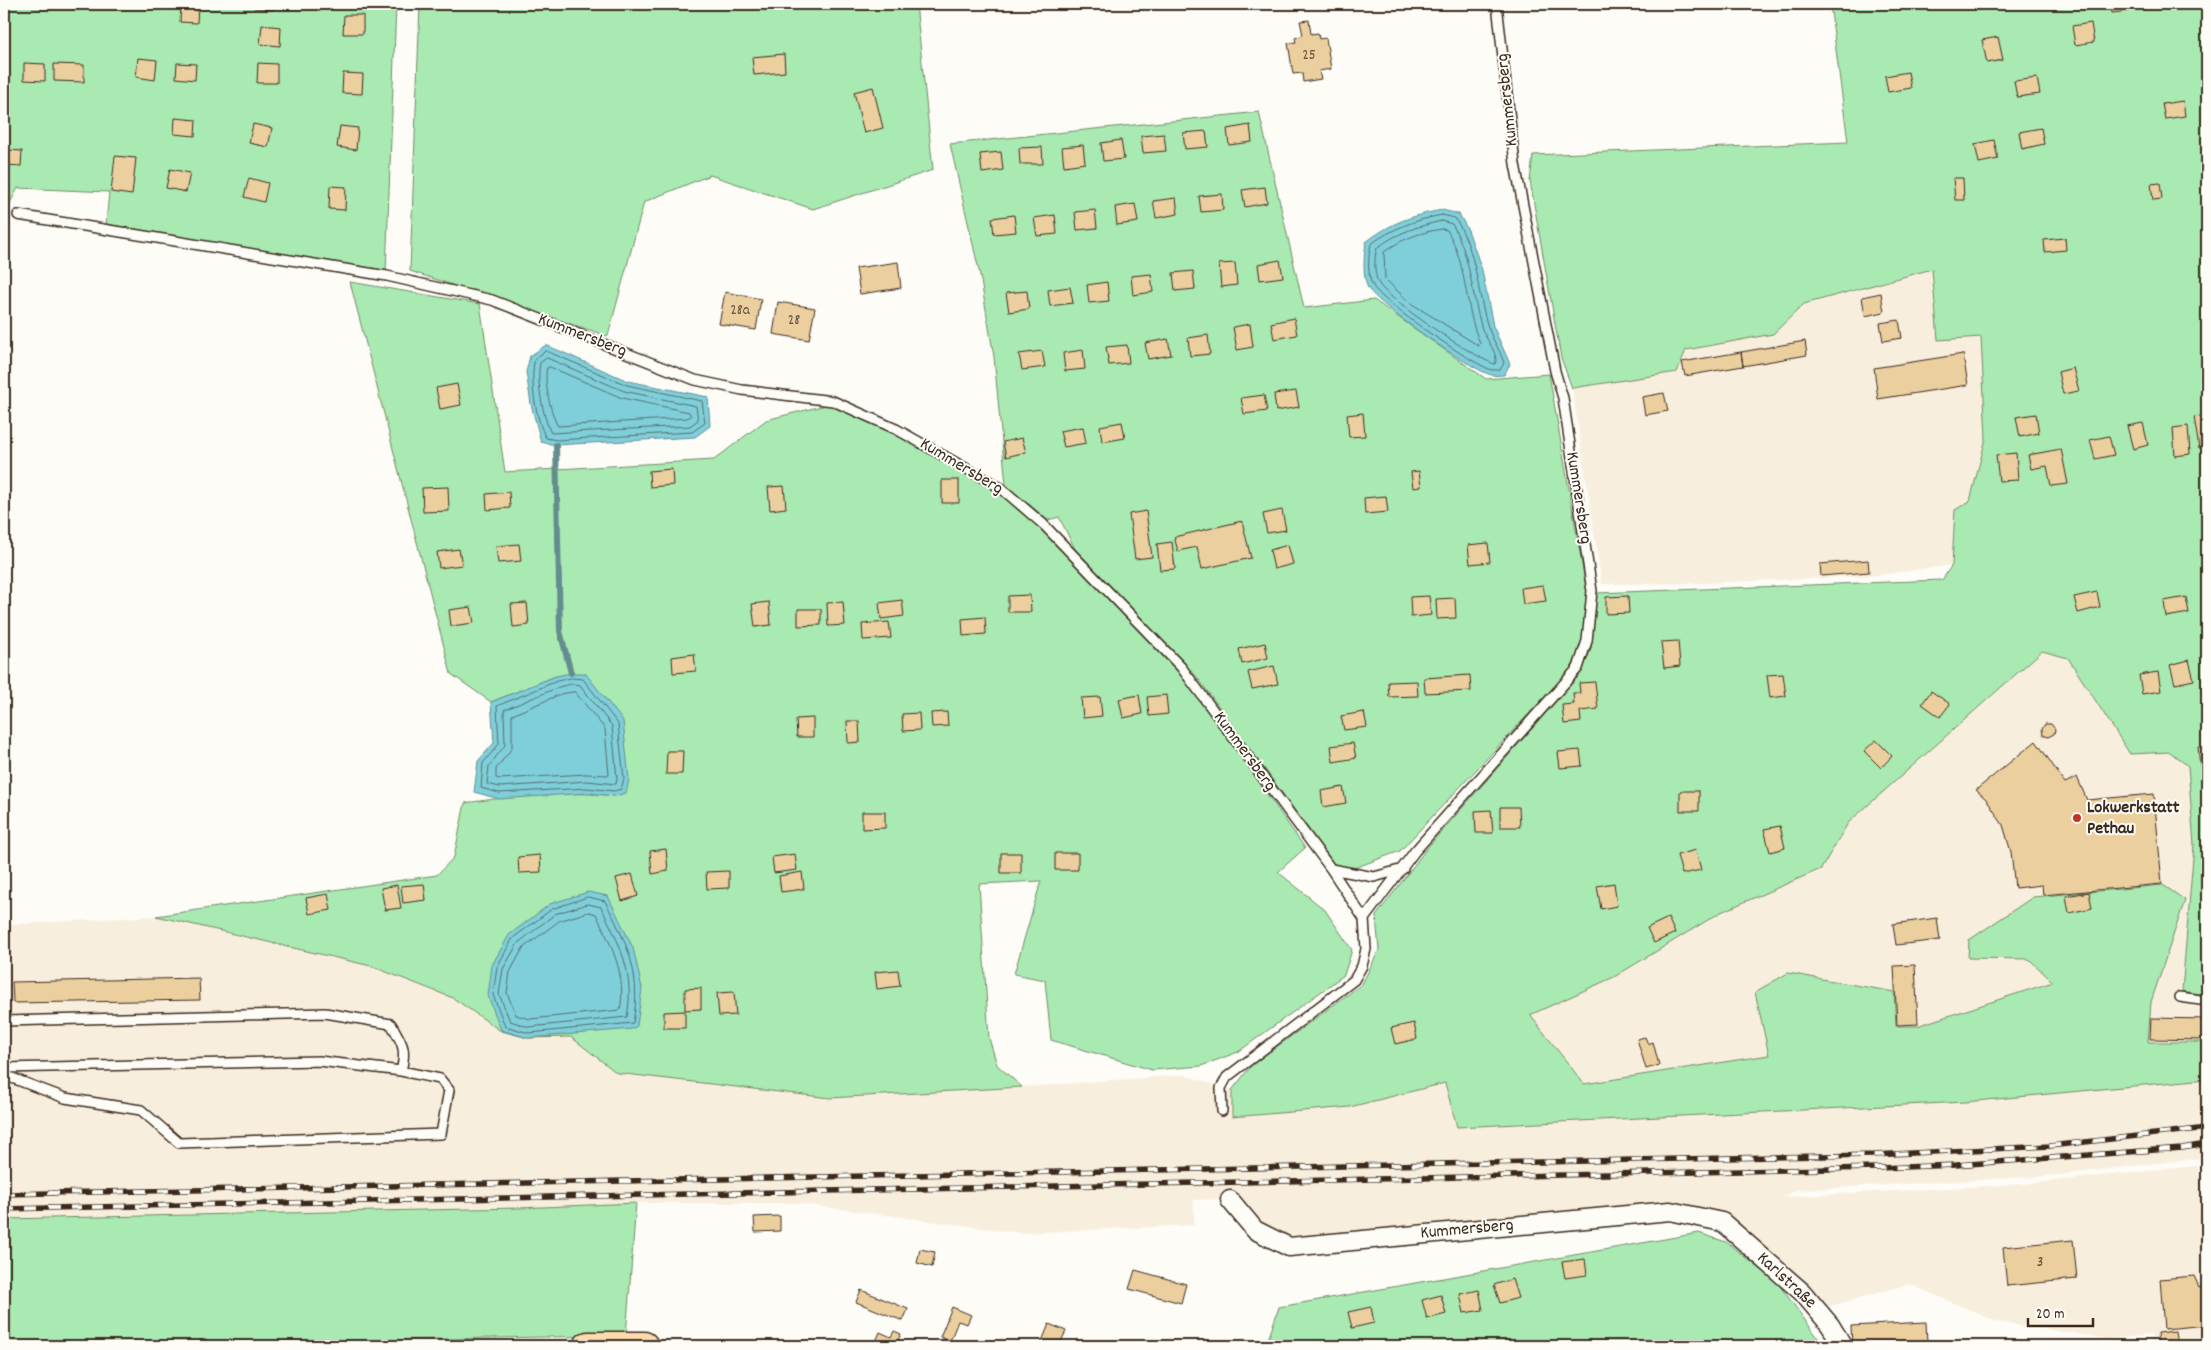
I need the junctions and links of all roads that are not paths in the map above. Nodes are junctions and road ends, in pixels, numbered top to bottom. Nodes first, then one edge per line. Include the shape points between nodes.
1 (1497, 4) edge
2 (18, 215) dead end
3 (1403, 869) junction
4 (1331, 870) junction
5 (1364, 918) junction
6 (2180, 998) dead end
7 (2207, 1001) edge
8 (4, 1021) edge
9 (4, 1068) edge
10 (401, 1071) junction
11 (4, 1075) edge
12 (1222, 1111) dead end
13 (1230, 1200) dead end
14 (1722, 1222) joint
15 (588, 1346) edge
16 (633, 1346) edge
17 (1843, 1346) edge

1 - 3 lane, Kummersberg via 1515,164 1563,398 1592,591 1587,641 1578,668
2 - 4 lane, Kummersberg via 387,276 492,300 695,380 742,390 833,401 896,429 1001,488 1044,525 1181,667
3 - 4 lane via 1374,877
3 - 5 lane, Kummersberg
4 - 5 lane, Kummersberg
5 - 12 lane via 1366,949 1354,980 1227,1077 1221,1088
6 - 7 lane
8 - 10 lane via 325,1013 391,1024 403,1044 405,1055
9 - 10 lane via 319,1061
10 - 11 lane via 440,1079 449,1090 441,1134 178,1143 141,1110 65,1098
13 - 14 street, Kummersberg via 1255,1230 1289,1247 1670,1211
14 - 17 street, Karlstraße via 1802,1292
15 - 16 main road

